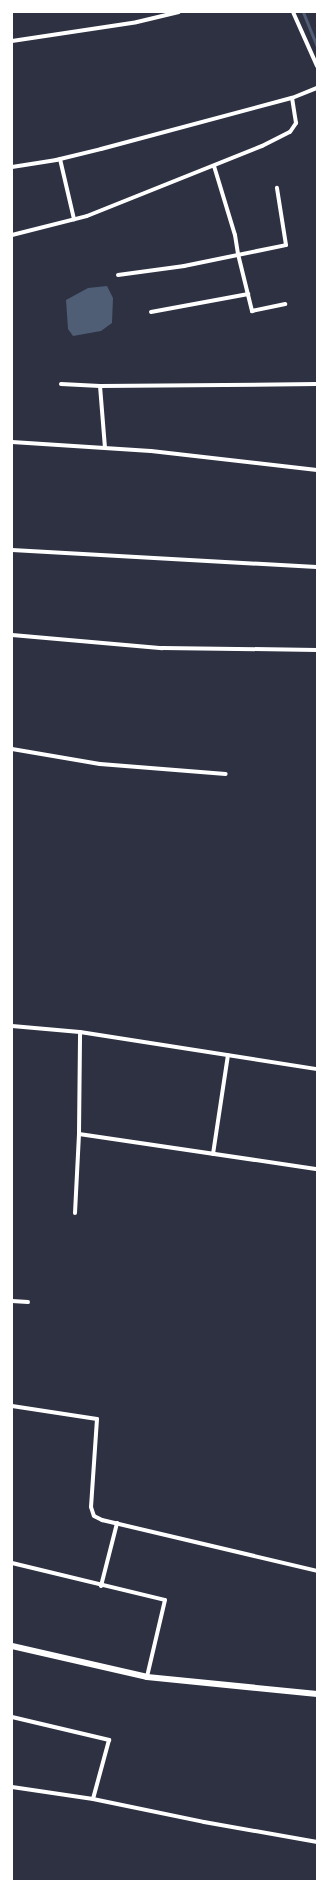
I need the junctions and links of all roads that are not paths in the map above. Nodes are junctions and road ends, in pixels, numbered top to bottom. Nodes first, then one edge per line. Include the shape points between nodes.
1 (179, 12) edge
2 (293, 12) edge
3 (12, 40) edge
4 (317, 66) edge
5 (317, 88) edge
6 (292, 98) junction
7 (60, 159) junction
8 (214, 166) junction
9 (12, 168) edge
10 (277, 188) dead end
11 (74, 219) junction
12 (12, 235) edge
13 (238, 254) junction
14 (118, 275) dead end
15 (248, 294) junction
16 (285, 304) dead end
17 (151, 312) dead end
18 (61, 384) dead end
19 (317, 384) edge
20 (100, 386) junction
21 (12, 442) edge
22 (105, 448) junction
23 (317, 470) edge
24 (12, 550) edge
25 (317, 567) edge
26 (12, 635) edge
27 (317, 650) edge
28 (12, 749) edge
29 (226, 774) dead end
30 (12, 1026) edge
31 (80, 1032) junction
32 (228, 1055) junction
33 (317, 1069) edge
34 (79, 1134) junction
35 (213, 1154) junction
36 (317, 1169) edge
37 (75, 1213) dead end
38 (12, 1301) edge
39 (28, 1302) dead end
40 (12, 1406) edge
41 (117, 1523) junction
42 (12, 1563) edge
43 (317, 1571) edge
44 (101, 1586) junction
45 (12, 1646) edge
46 (147, 1677) junction
47 (317, 1694) edge
48 (12, 1717) edge
49 (12, 1788) edge
50 (93, 1798) junction
51 (317, 1842) edge

1 - 3 street via 137,22
2 - 4 street
5 - 6 street
6 - 7 street
6 - 8 street via 296,123 290,132
7 - 9 street
7 - 11 street
8 - 11 street
8 - 13 street via 235,235
10 - 13 street via 286,245
11 - 12 street
13 - 14 street via 184,266
13 - 15 street
15 - 16 street via 252,311
15 - 17 street
18 - 20 street
19 - 20 street
20 - 22 street
21 - 22 street
22 - 23 street
24 - 25 street
26 - 27 street via 162,648
28 - 29 street via 100,764
30 - 31 street
31 - 32 street
31 - 34 street
32 - 33 street
32 - 35 street
34 - 35 street
34 - 37 street
35 - 36 street
38 - 39 street
40 - 41 street via 97,1419 90,1507 94,1516
41 - 43 street
41 - 44 street
42 - 44 street
44 - 46 street via 164,1600
45 - 46 street
46 - 47 street
48 - 50 street via 109,1740
49 - 50 street
50 - 51 street via 204,1822

